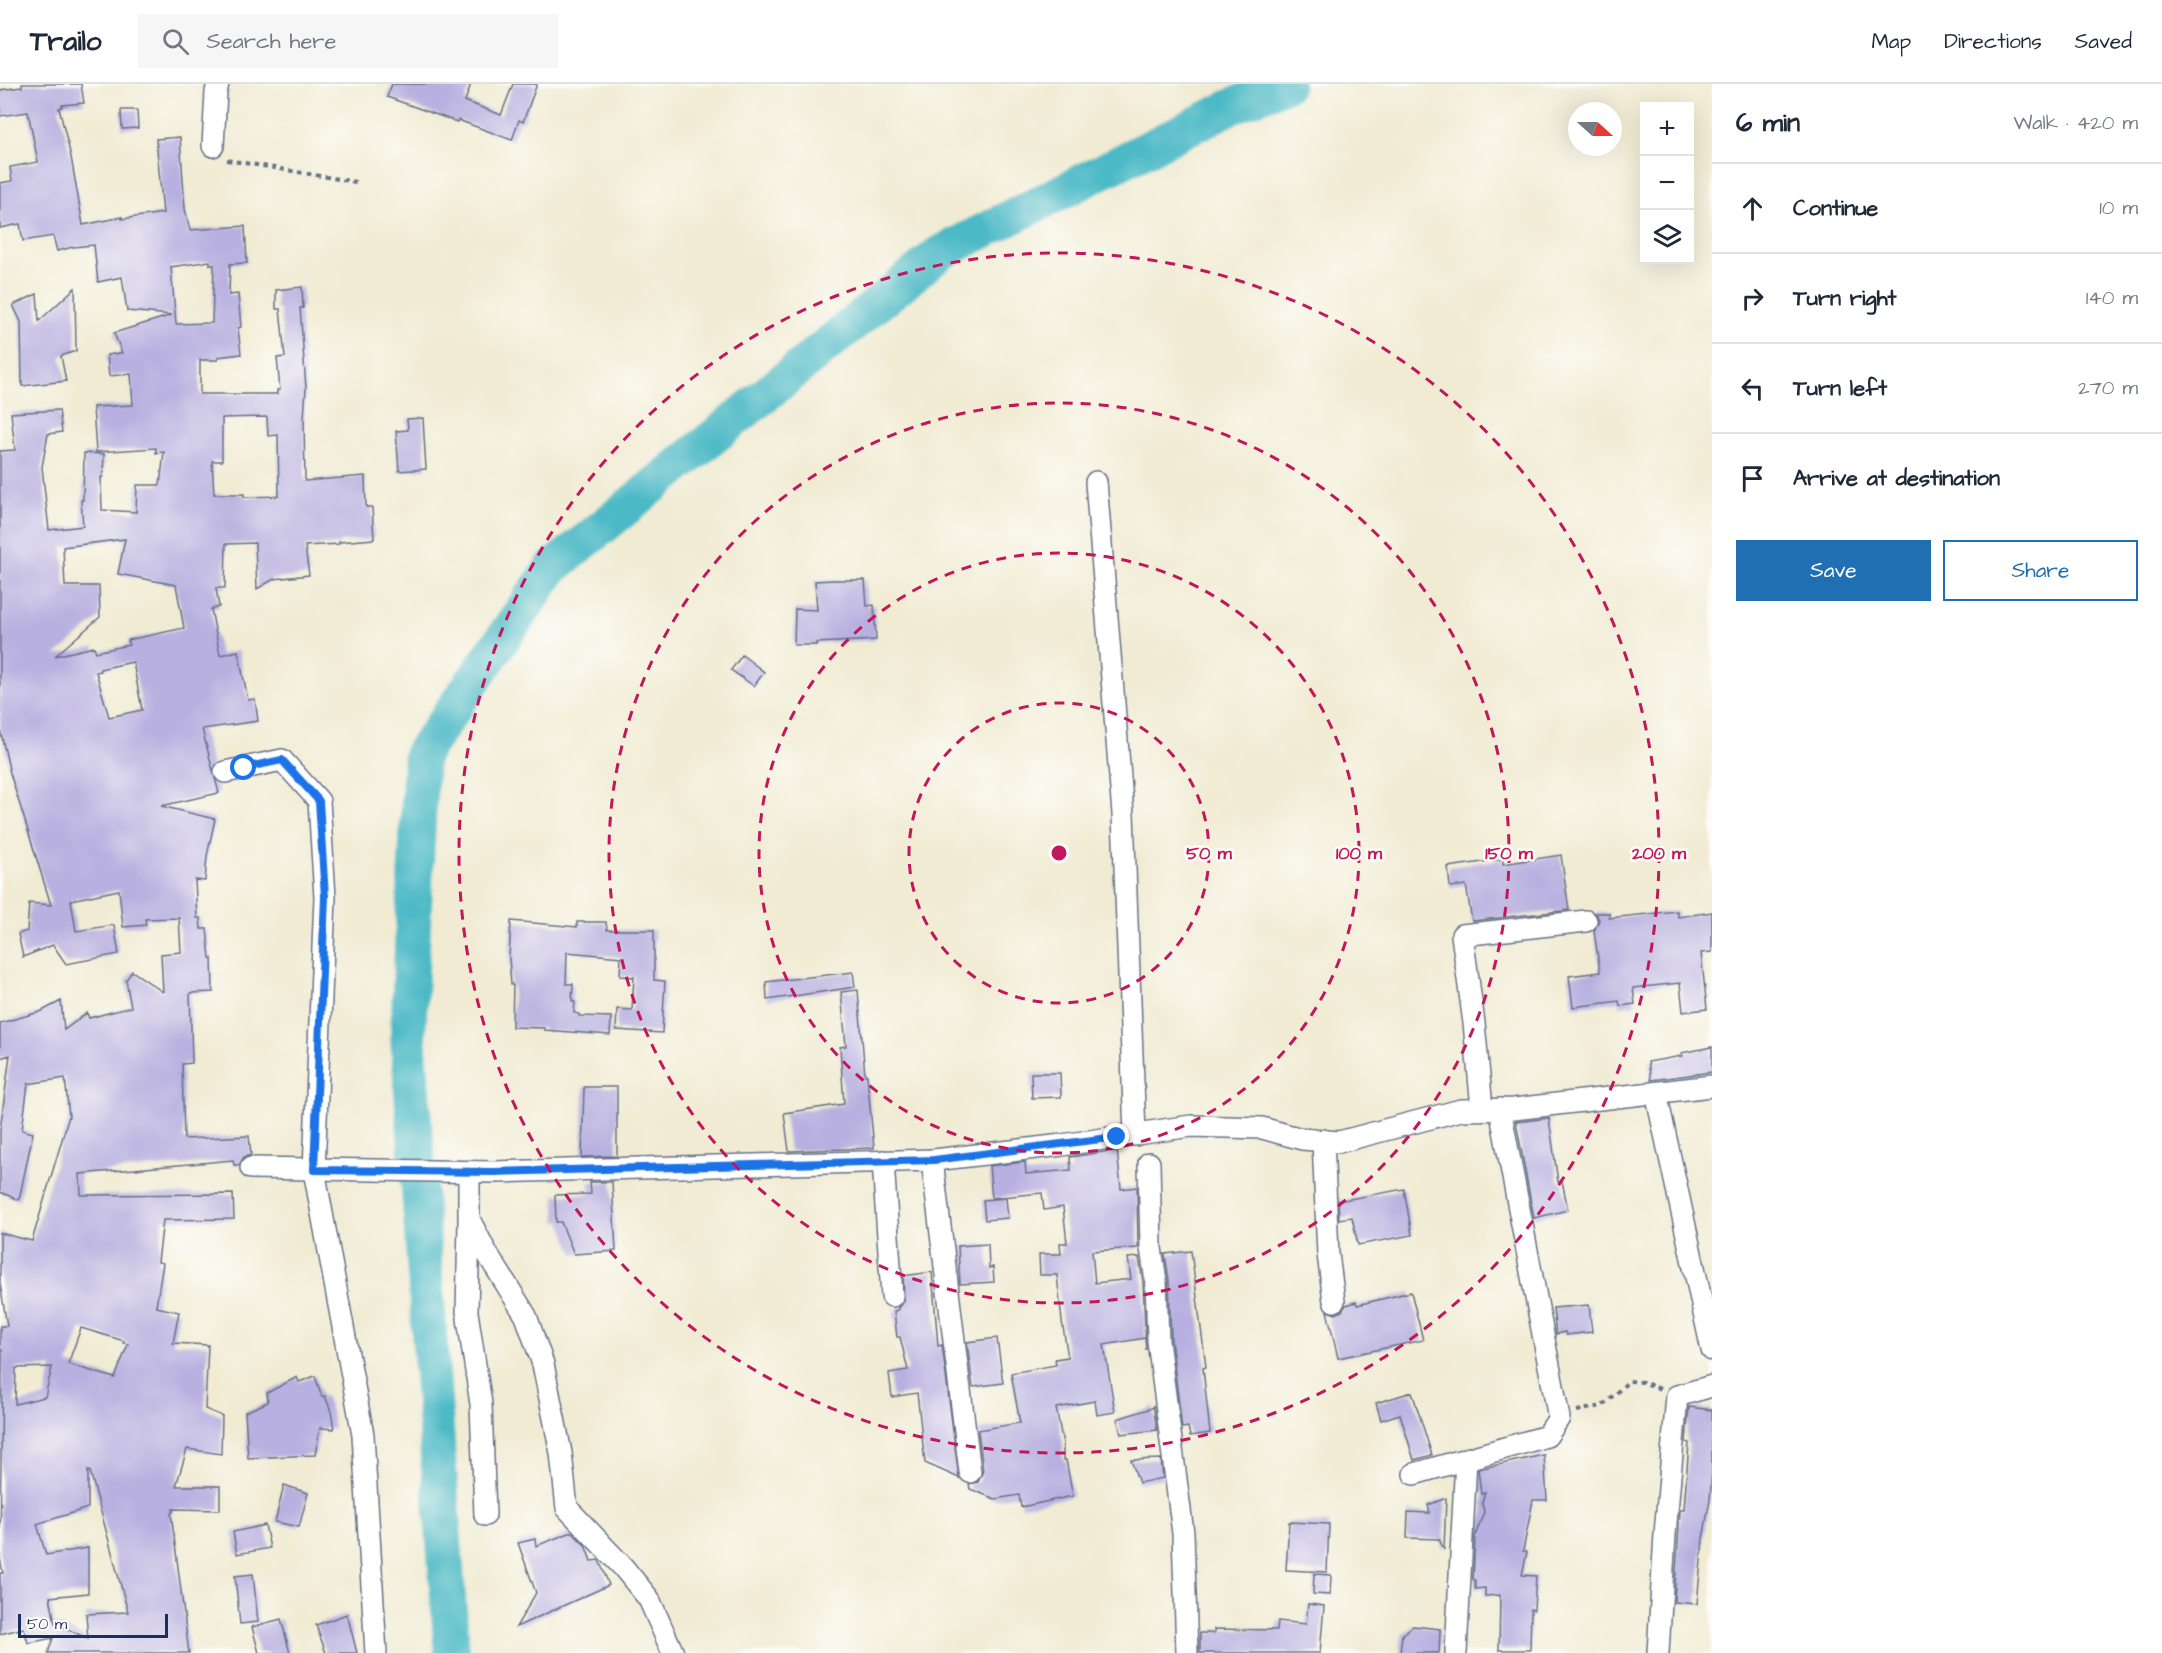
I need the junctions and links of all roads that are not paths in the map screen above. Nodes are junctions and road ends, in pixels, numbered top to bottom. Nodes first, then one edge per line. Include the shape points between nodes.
1 (218, 84) edge
2 (213, 146) road end
3 (1096, 482) dead end
4 (225, 772) dead end
5 (1586, 921) dead end
6 (1712, 1086) edge
7 (1656, 1093) junction
8 (1491, 1109) junction
9 (1135, 1135) junction
10 (1323, 1140) junction
11 (932, 1160) junction
12 (883, 1161) junction
13 (1149, 1163) dead end
14 (251, 1168) dead end
15 (314, 1170) junction
16 (470, 1172) junction
17 (469, 1220) junction
18 (892, 1296) dead end
19 (1335, 1301) dead end
20 (1712, 1350) edge
21 (1712, 1386) edge
22 (1466, 1459) junction
23 (970, 1472) dead end
24 (1414, 1474) dead end
25 (485, 1515) dead end
26 (376, 1653) edge
27 (673, 1653) edge
28 (1187, 1653) edge
29 (1456, 1653) edge
30 (1658, 1653) edge

1 - 2 street
3 - 9 street via 1123,814
4 - 15 street via 282,760 319,801 325,897
5 - 8 street via 1462,934
6 - 7 street
7 - 8 street
7 - 20 street
8 - 10 street via 1461,1110 1339,1142
8 - 22 street via 1558,1418 1547,1436
9 - 10 street via 1191,1126 1262,1128 1302,1139
9 - 11 street
10 - 19 street via 1328,1254
11 - 12 street
11 - 23 street
12 - 16 street
12 - 18 street
13 - 28 street via 1158,1341 1183,1533
14 - 15 street
15 - 16 street
15 - 26 street via 363,1435
16 - 17 street
17 - 25 street via 467,1312 481,1404
17 - 27 street via 526,1316 543,1364 561,1453 567,1508 649,1599
21 - 30 street via 1677,1396
22 - 24 street
22 - 29 street

